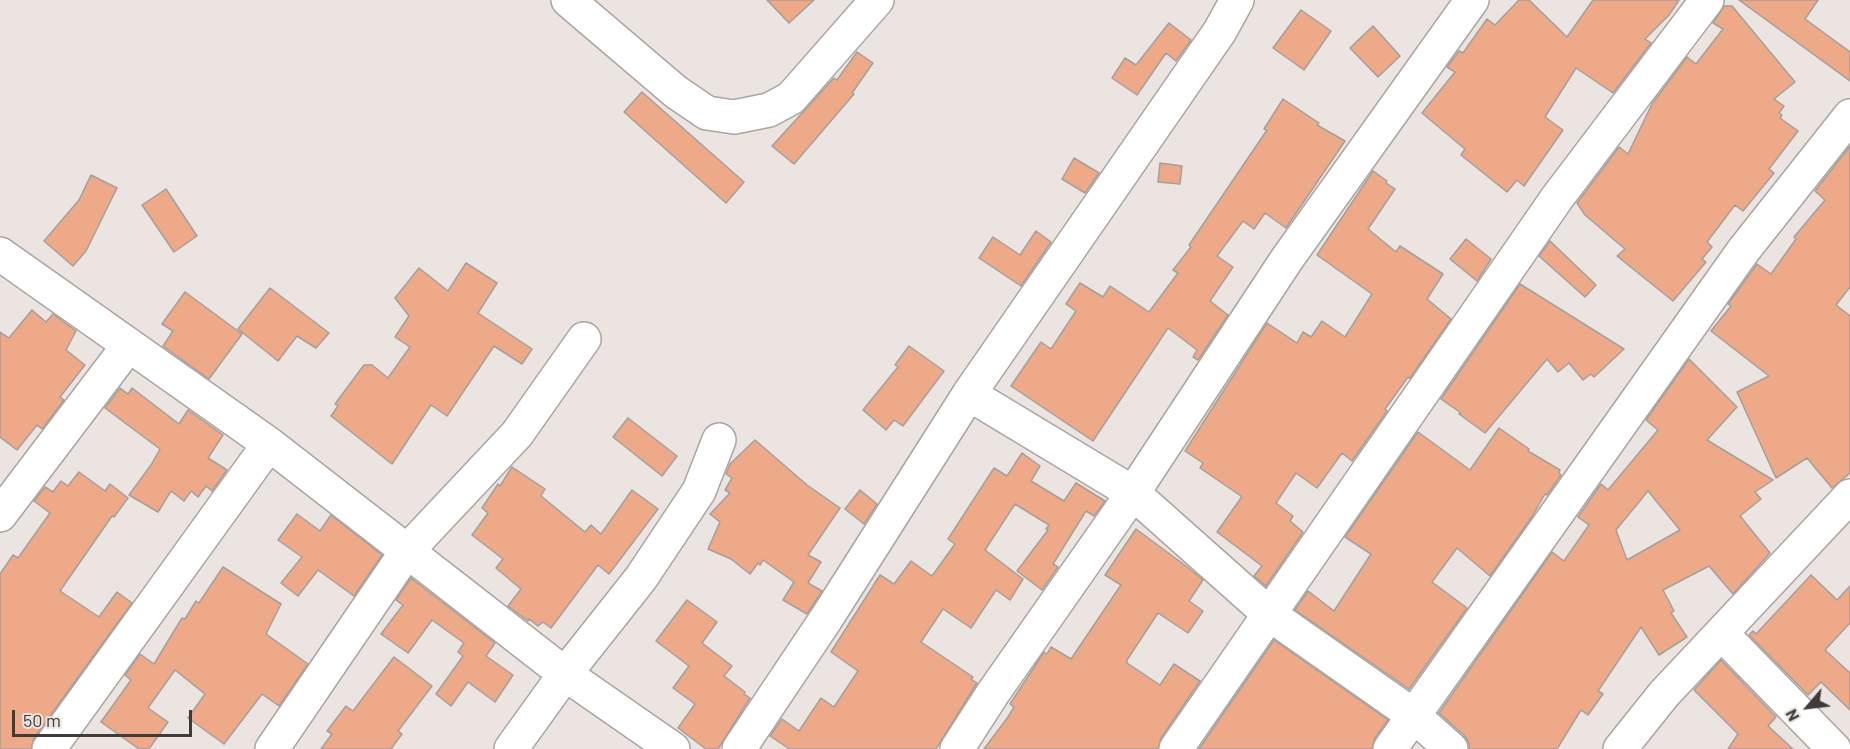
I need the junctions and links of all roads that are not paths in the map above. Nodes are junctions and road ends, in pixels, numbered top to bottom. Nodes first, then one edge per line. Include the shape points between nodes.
1 (568, 0) edge
2 (877, 0) edge
3 (1238, 0) edge
4 (1472, 0) edge
5 (1707, 0) edge
6 (1850, 116) edge
7 (0, 254) edge
8 (584, 339) dead end
9 (129, 345) junction
10 (969, 393) junction
11 (719, 440) dead end
12 (269, 444) junction
13 (1133, 493) junction
14 (1850, 496) edge
15 (0, 514) edge
16 (407, 551) junction
17 (1269, 614) junction
18 (1722, 634) junction
19 (565, 674) junction
20 (1413, 715) junction
21 (49, 749) edge
22 (272, 749) edge
23 (511, 749) edge
24 (673, 749) edge
25 (739, 749) edge
26 (957, 749) edge
27 (1176, 749) edge
28 (1390, 749) edge
29 (1451, 749) edge
30 (1620, 749) edge
31 (1834, 749) edge

1 - 2 street via 676,92 707,113 734,117 769,110 791,98
3 - 10 street
4 - 13 street via 1287,259
5 - 17 street via 1557,198
6 - 20 street via 1743,251
7 - 9 street
8 - 16 street via 517,434
9 - 12 street
9 - 15 street
10 - 13 street
10 - 25 street
11 - 19 street via 699,492 641,578
12 - 16 street
12 - 21 street
13 - 17 street
13 - 26 street
14 - 18 street
16 - 19 street
16 - 22 street
17 - 20 street
17 - 27 street
18 - 30 street via 1664,694
18 - 31 street
19 - 23 street
19 - 24 street
20 - 28 street
20 - 29 street

